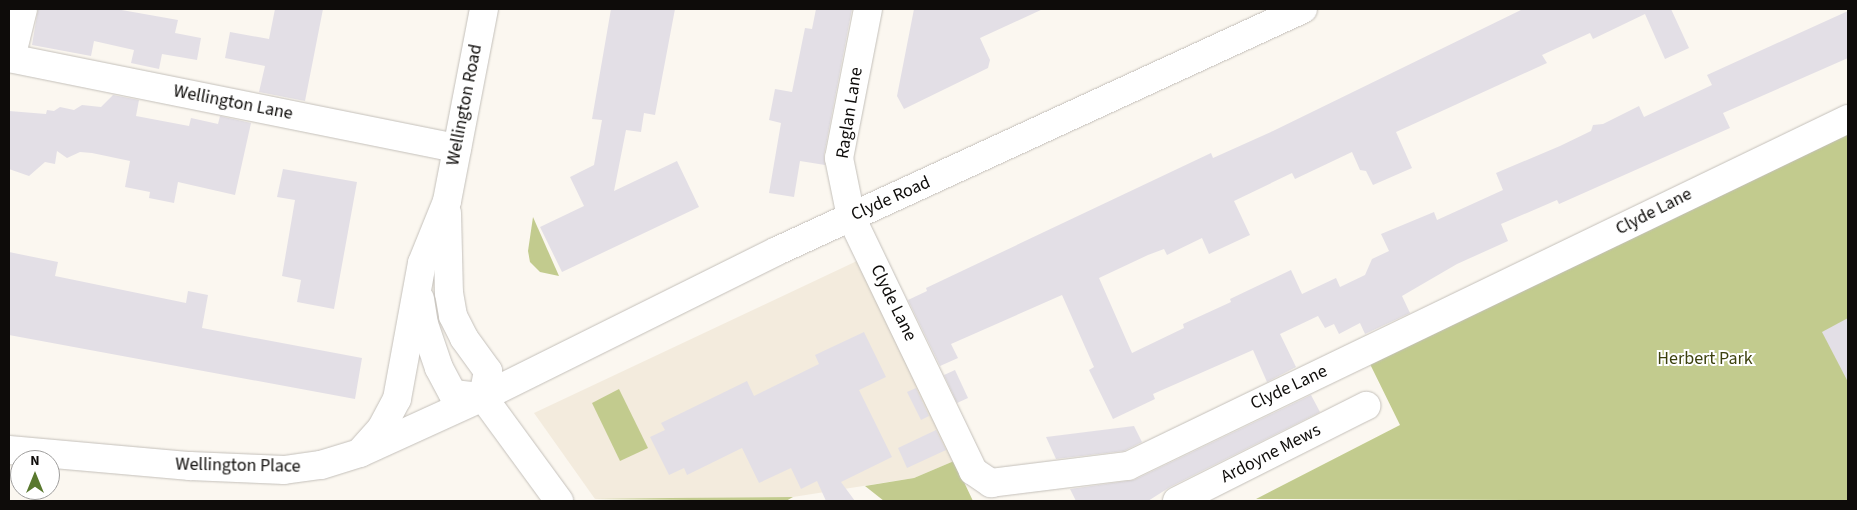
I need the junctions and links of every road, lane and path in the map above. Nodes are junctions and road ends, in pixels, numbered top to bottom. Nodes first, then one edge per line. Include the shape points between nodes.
1 (23, 9) edge
2 (484, 9) edge
3 (868, 9) edge
4 (1303, 9) edge
5 (1272, 16) edge
6 (10, 58) edge
7 (1848, 119) edge
8 (457, 148) junction
9 (447, 201) junction
10 (851, 217) junction
11 (418, 285) junction
12 (483, 397) junction
13 (1366, 406) dead end
14 (9, 450) edge
15 (360, 453) junction
16 (559, 501) edge
17 (1177, 501) edge

1 - 6 street
2 - 8 street, Wellington Road
3 - 10 street, Raglan Lane via 839,158
4 - 5 street, Clyde Road
5 - 10 street, Clyde Road
6 - 8 street, Wellington Lane
7 - 10 street, Clyde Lane via 1128,466 991,483 973,471
8 - 9 street, Wellington Road
9 - 11 street, Wellington Road via 422,263
9 - 12 street, Wellington Road via 449,292 453,316 464,338 488,371
10 - 12 street, Clyde Road
11 - 12 street, Wellington Road via 424,324 439,368 453,394
11 - 15 street, Wellington Road via 397,399 381,429
12 - 15 street, Wellington Place
12 - 16 street
13 - 17 street, Ardoyne Mews
14 - 15 street, Wellington Place via 181,466 284,470 321,465

